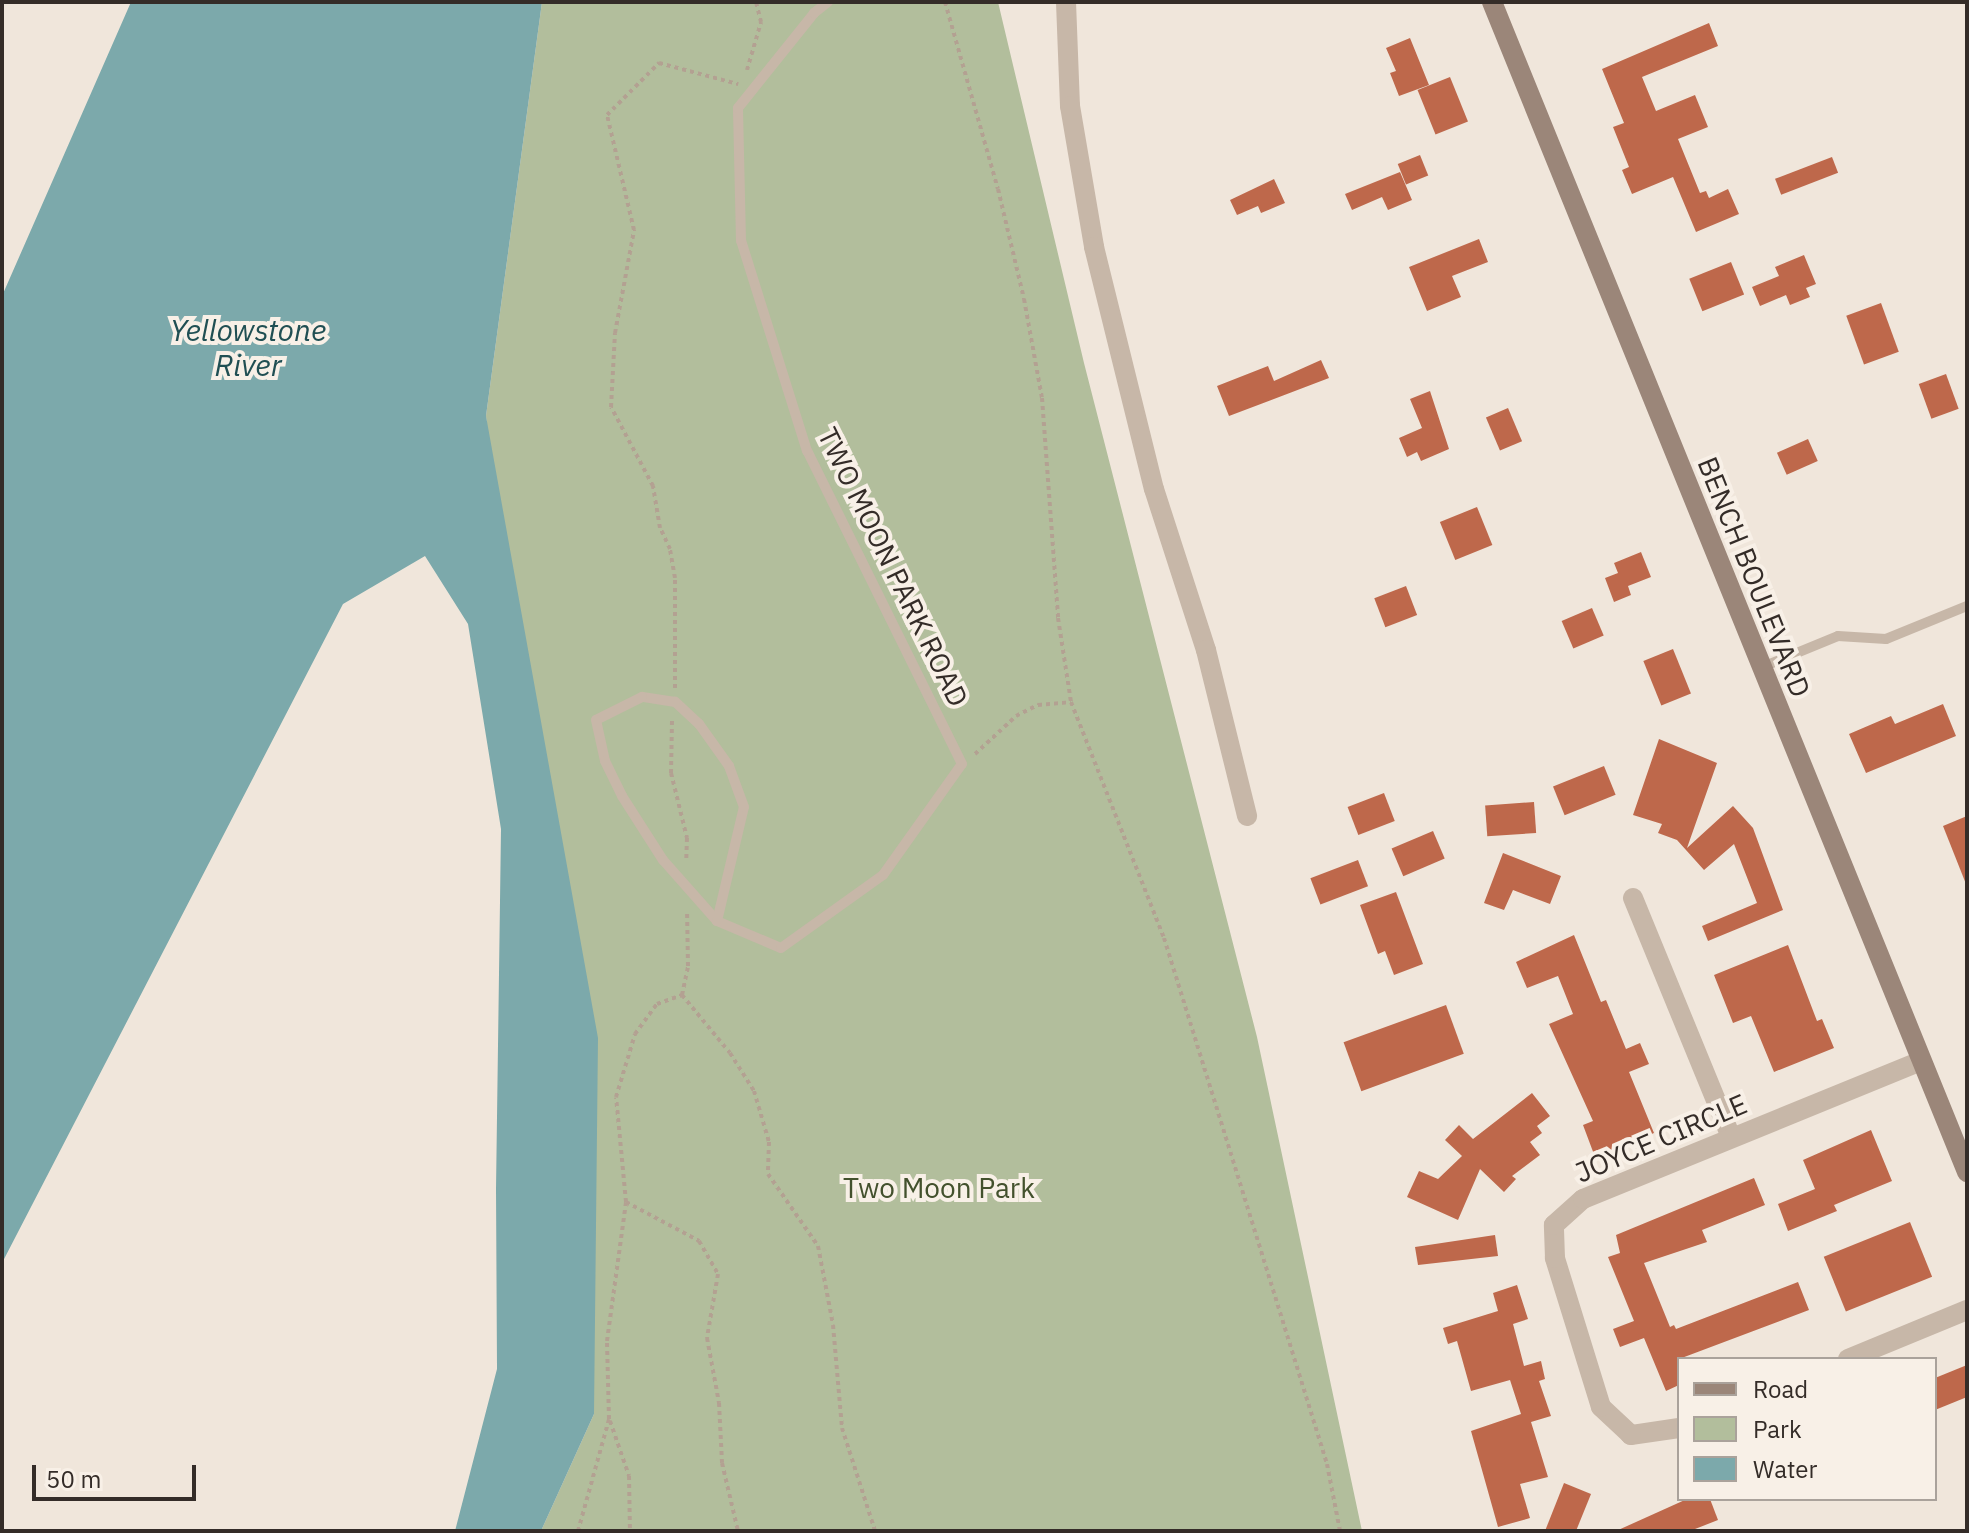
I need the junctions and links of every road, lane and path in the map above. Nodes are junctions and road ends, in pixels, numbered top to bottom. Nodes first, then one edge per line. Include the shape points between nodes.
1 (756, 2) edge
2 (828, 2) edge
3 (945, 2) edge
4 (1066, 2) edge
5 (1492, 2) edge
6 (747, 73) dead end
7 (743, 86) dead end
8 (1967, 606) edge
9 (1760, 668) junction
10 (675, 702) junction
11 (1071, 702) junction
12 (962, 764) junction
13 (1247, 816) dead end
14 (687, 887) junction
15 (1633, 898) dead end
16 (717, 921) junction
17 (682, 995) junction
18 (1921, 1061) junction
19 (1731, 1137) junction
20 (1967, 1172) edge
21 (626, 1202) junction
22 (1967, 1310) edge
23 (1853, 1357) edge
24 (609, 1419) junction
25 (1677, 1428) edge
26 (578, 1531) edge
27 (630, 1531) edge
28 (738, 1531) edge
29 (875, 1531) edge
30 (1340, 1531) edge

1 - 6 path via 761,22
2 - 12 lane, TWO MOON PARK ROAD via 738,108 741,241 807,451
3 - 11 path via 998,189 1042,398 1058,618
4 - 13 street via 1070,106 1094,247 1154,489 1206,650
5 - 9 main road, BENCH BOULEVARD
7 - 10 path via 659,63 607,115 634,230 615,333 611,407 653,486 660,528 670,549
8 - 9 lane via 1886,639 1838,636
9 - 18 main road, BENCH BOULEVARD
10 - 14 path via 671,773 687,838
10 - 14 lane via 642,697 596,720 605,761 622,796
10 - 16 lane via 699,724 729,766 744,807
11 - 12 path via 1038,705 1016,716
11 - 30 path via 1164,938 1327,1464
12 - 16 lane via 883,875 781,948
14 - 16 lane
14 - 17 path via 688,966
15 - 19 street
17 - 21 path via 657,1004 635,1034 616,1097
17 - 29 path via 754,1091 769,1142 768,1174 818,1246 833,1325 842,1428
18 - 19 street, JOYCE CIRCLE
18 - 20 main road, BENCH BOULEVARD
19 - 25 street, JOYCE CIRCLE via 1583,1199 1554,1225 1555,1258 1601,1407 1631,1435
21 - 24 path via 607,1341
21 - 28 path via 699,1241 718,1274 707,1338 719,1403 722,1463
22 - 23 street
24 - 26 path
24 - 27 path via 629,1476

